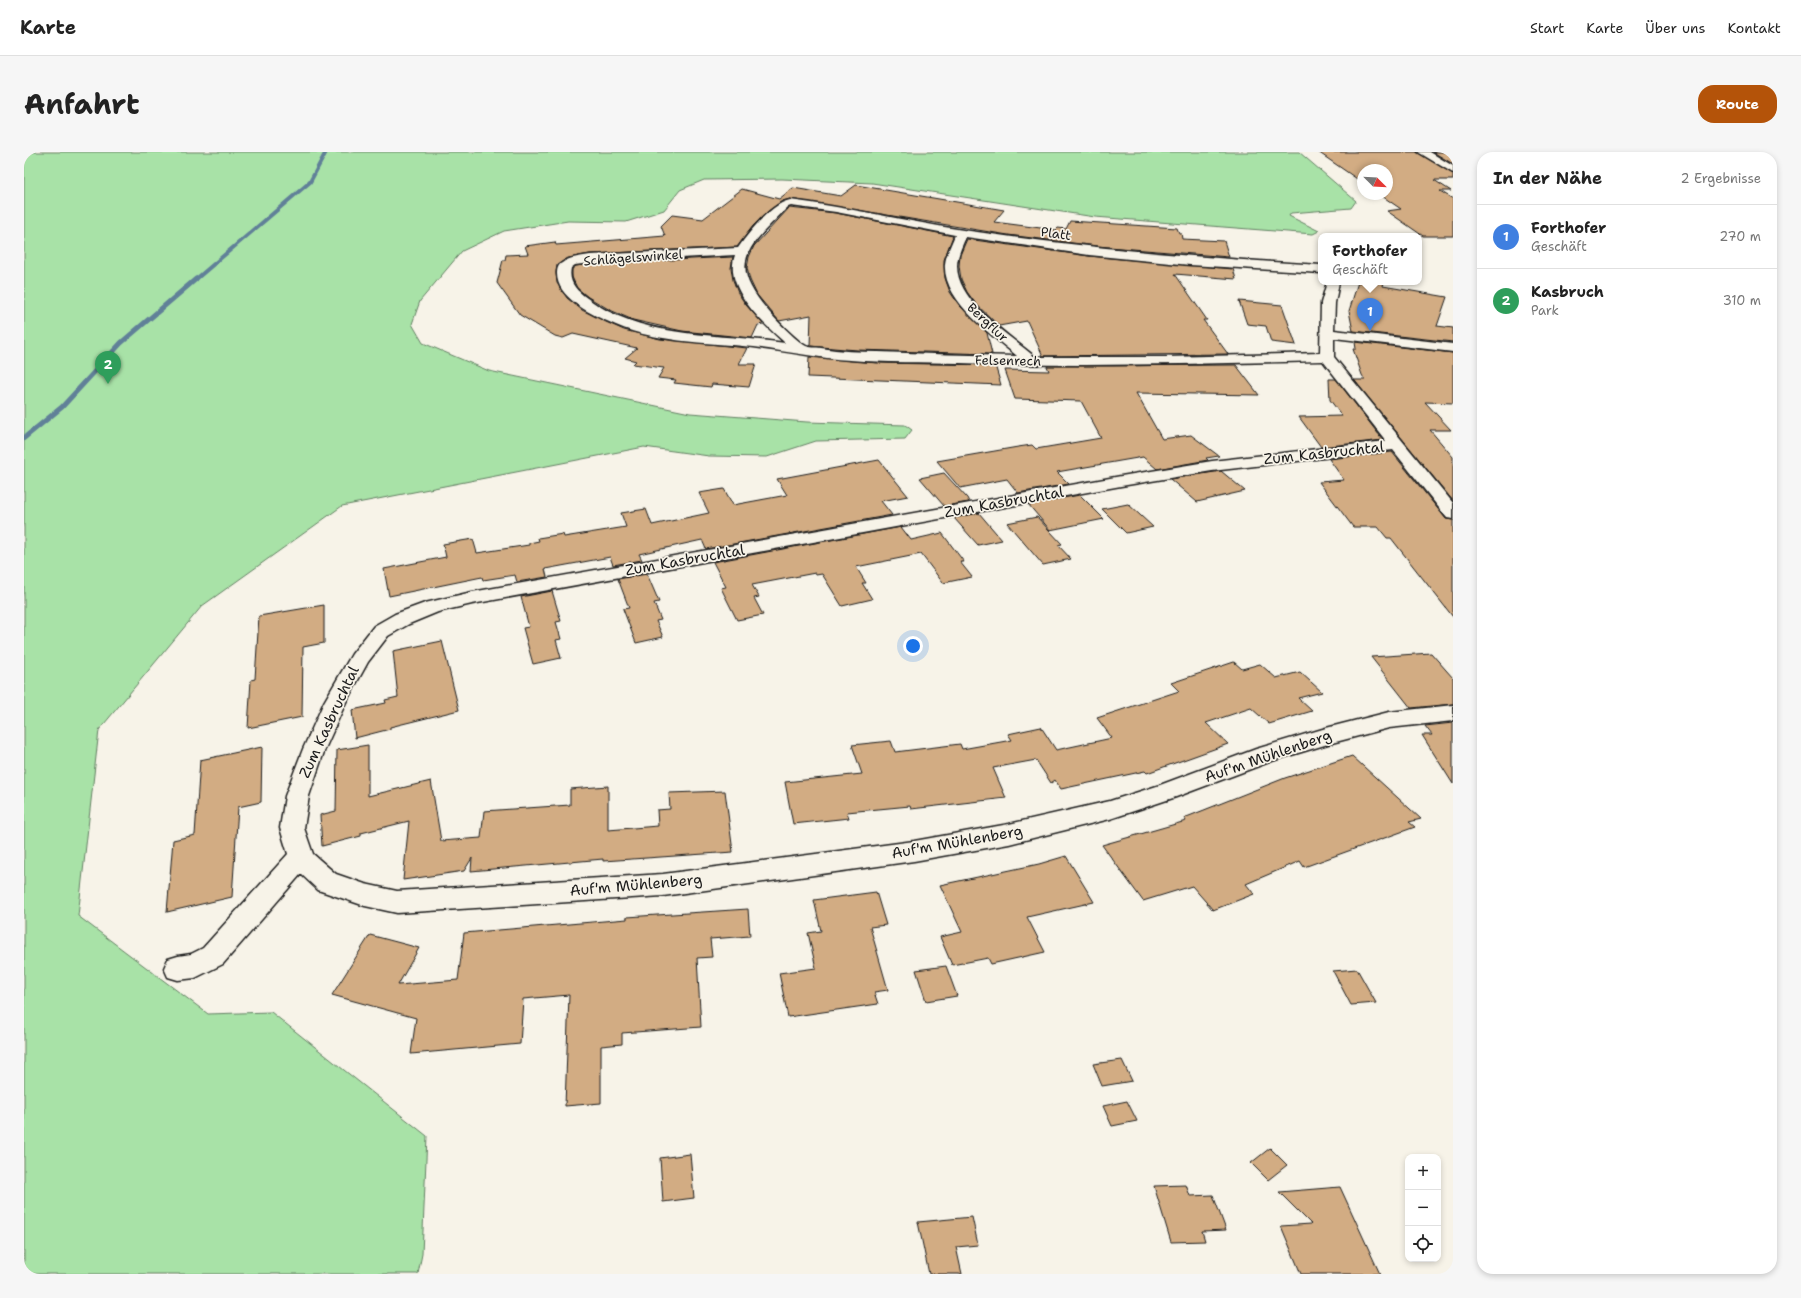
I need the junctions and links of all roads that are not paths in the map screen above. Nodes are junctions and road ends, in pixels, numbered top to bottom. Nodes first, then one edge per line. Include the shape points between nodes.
1 (1423, 152) edge
2 (1453, 170) edge
3 (962, 233) junction
4 (742, 251) junction
5 (1318, 268) edge
6 (1332, 285) edge
7 (1327, 333) junction
8 (690, 337) joint
9 (1453, 348) edge
10 (802, 350) junction
11 (1328, 357) junction
12 (1031, 361) junction
13 (1397, 445) junction
14 (1453, 514) edge
15 (1453, 713) edge
16 (300, 856) junction
17 (178, 968) dead end

1 - 2 street
3 - 4 street, Platt via 790,203 784,205 756,232
3 - 5 street, Platt via 1141,257
3 - 12 street, Bergflur via 952,256 950,272 956,288 968,306
4 - 8 street, Schlägelswinkel via 590,259 565,266 562,273 568,289 594,311 641,329
4 - 10 street via 738,274 744,289 761,313
6 - 7 street via 1328,304
7 - 9 street
7 - 11 street
8 - 10 street, Felsenrech via 770,344
10 - 12 street, Felsenrech via 852,356
11 - 12 street, Felsenrech
11 - 13 street
13 - 14 street
13 - 16 street, Zum Kasbruchtal via 1212,466 1121,480 432,607 381,631 359,659 335,702 297,796 292,828
15 - 16 street, Auf'm Mühlenberg via 1389,720 1326,736 1264,755 1168,792 1110,810 1002,835 914,851 663,885 397,902 365,895 327,882
16 - 17 street via 213,956 196,966

